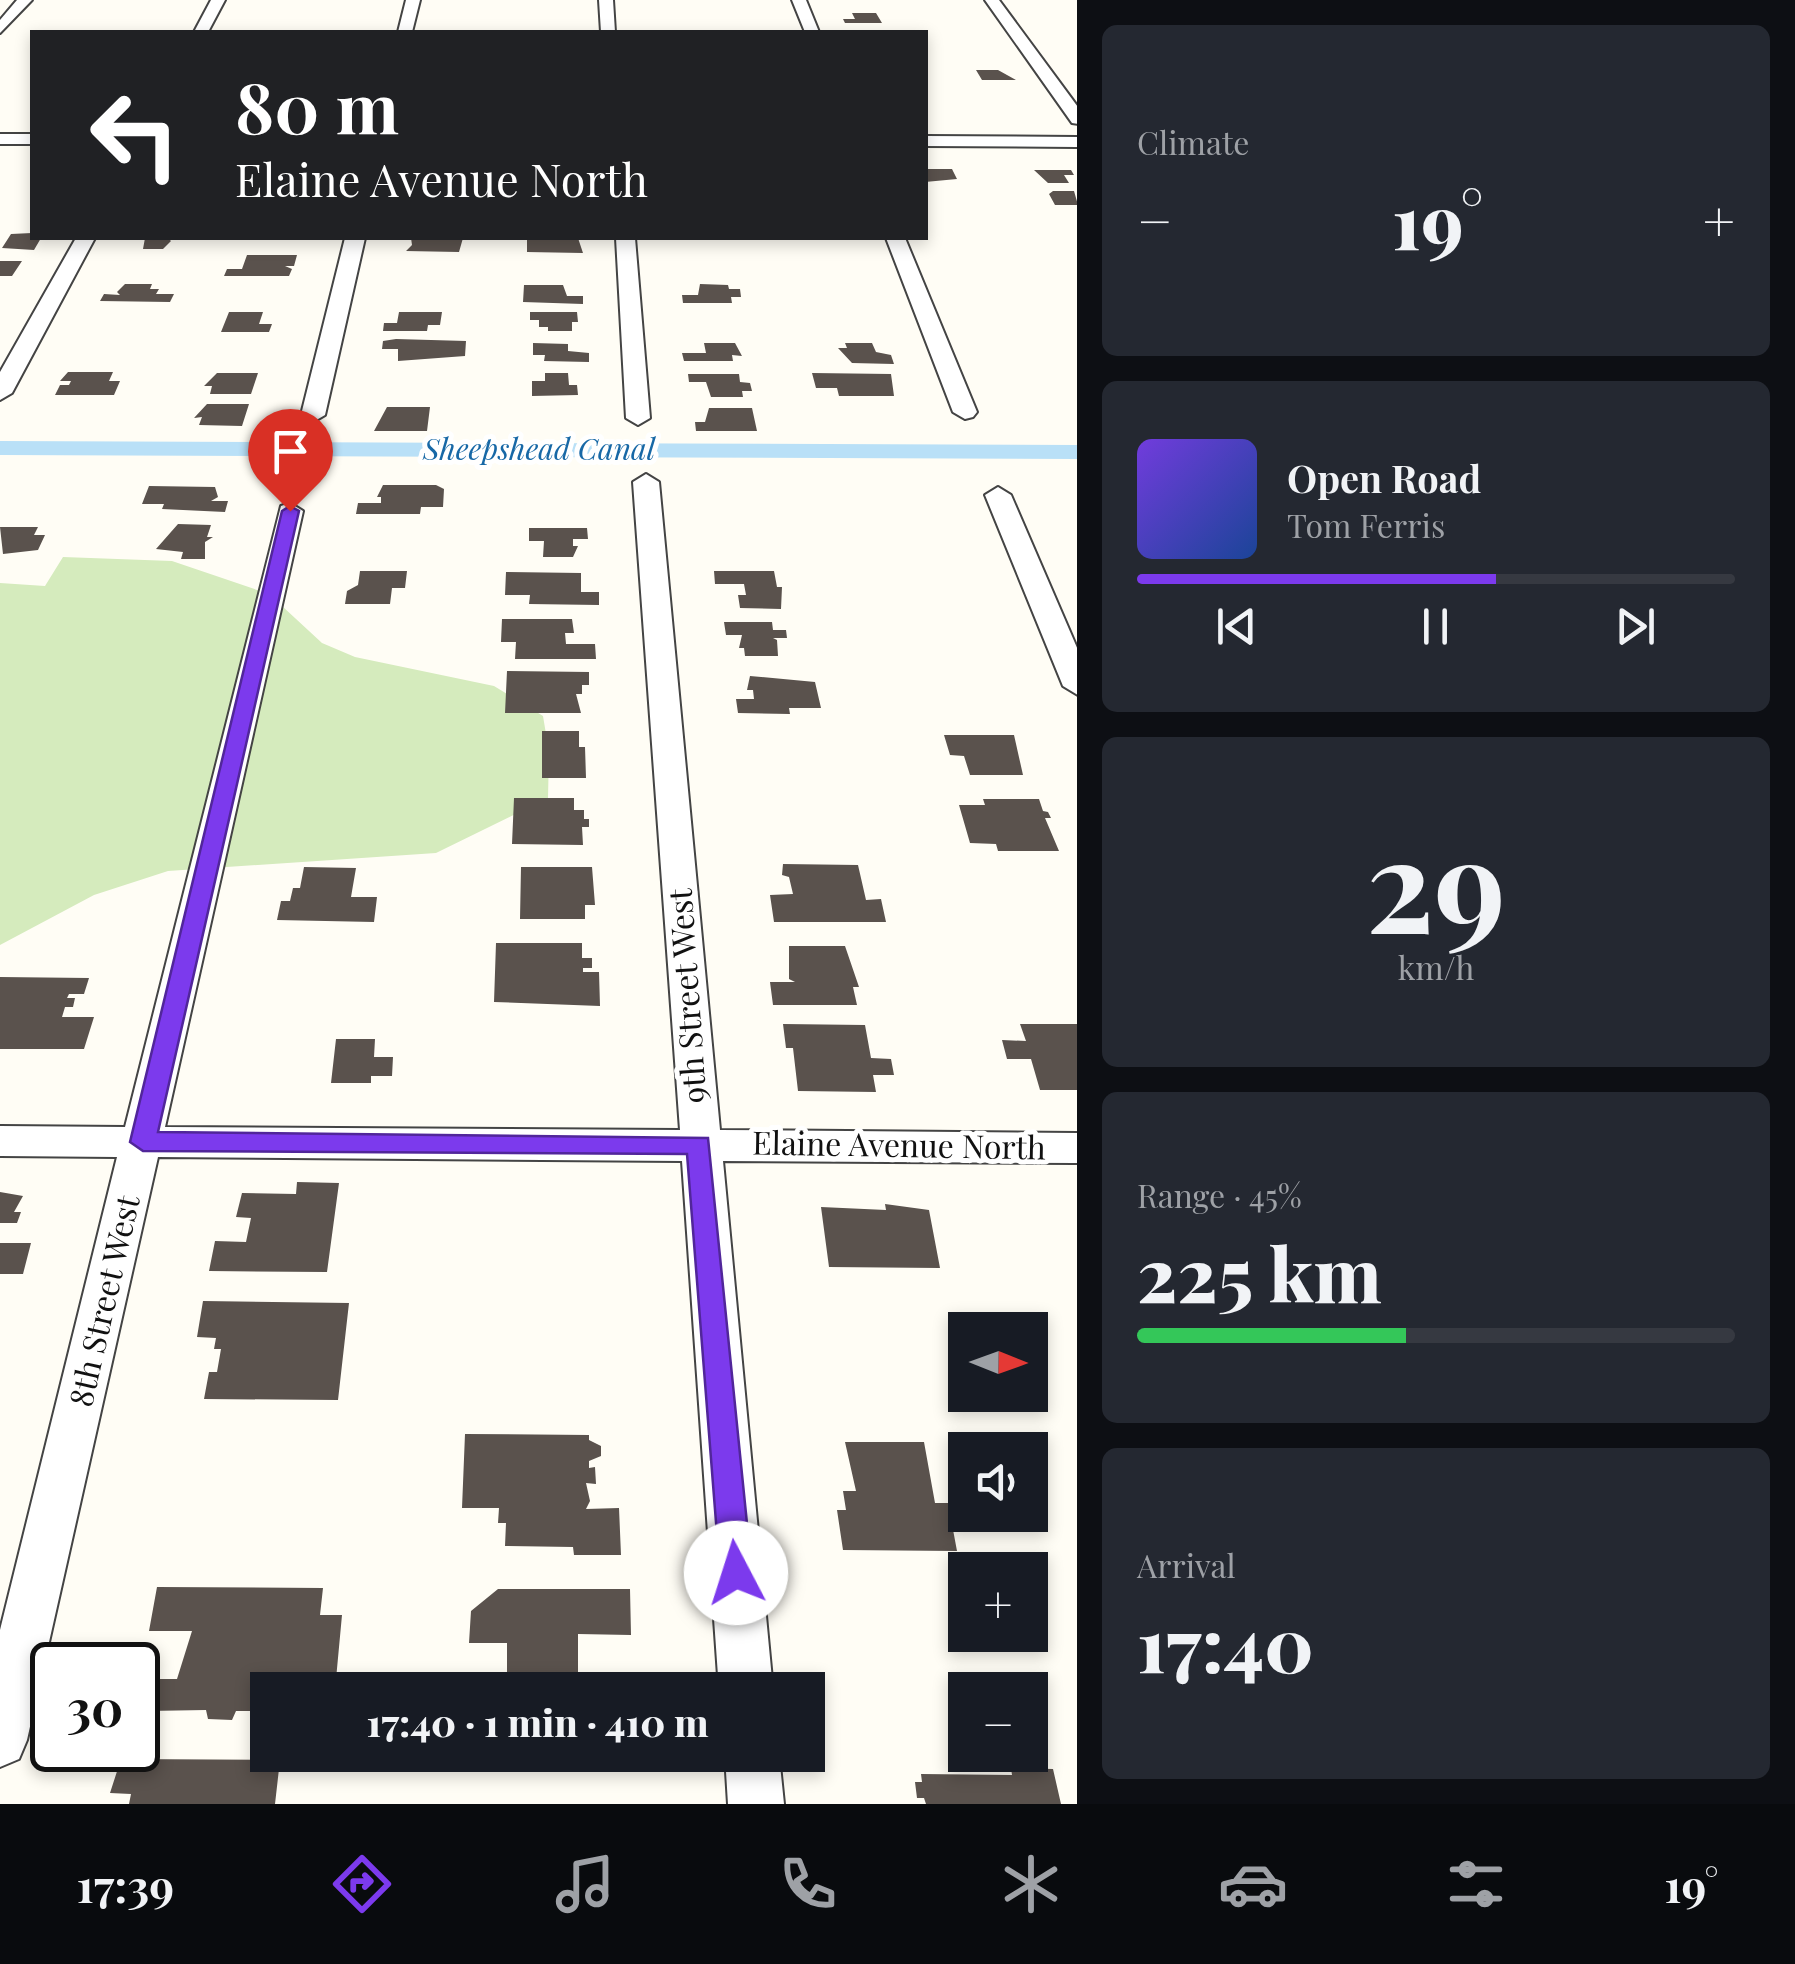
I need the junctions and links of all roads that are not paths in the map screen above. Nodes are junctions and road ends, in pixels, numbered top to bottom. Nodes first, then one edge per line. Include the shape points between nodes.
1 (25, 0) edge
2 (218, 0) edge
3 (413, 0) edge
4 (606, 0) edge
5 (799, 0) edge
6 (992, 0) edge
7 (0, 29) edge
8 (201, 30) edge
9 (406, 30) edge
10 (608, 30) edge
11 (811, 30) edge
12 (1077, 117) edge
13 (0, 139) edge
14 (30, 139) edge
15 (928, 141) edge
16 (1077, 142) edge
17 (84, 240) edge
18 (355, 240) edge
19 (625, 240) edge
20 (896, 240) edge
21 (0, 393) edge
22 (966, 412) dead end
23 (313, 415) dead end
24 (638, 418) dead end
25 (646, 482) dead end
26 (998, 495) dead end
27 (290, 511) dead end
28 (1077, 684) edge
29 (0, 1141) edge
30 (143, 1142) junction
31 (699, 1144) junction
32 (1077, 1148) edge
33 (744, 1672) edge
34 (0, 1740) edge
35 (753, 1772) edge
36 (756, 1804) edge

1 - 7 street
2 - 8 street
3 - 9 street
4 - 10 street
5 - 11 street
6 - 12 street
13 - 14 street
15 - 16 street
17 - 21 street
18 - 23 street
19 - 24 street
20 - 22 street
25 - 31 street, 9th Street West
26 - 28 street
27 - 30 street, 8th Street West
29 - 30 street, Elaine Avenue North
30 - 31 street, Elaine Avenue North
30 - 34 street, 8th Street West
31 - 32 street, Elaine Avenue North
31 - 33 street, 9th Street West
35 - 36 street

